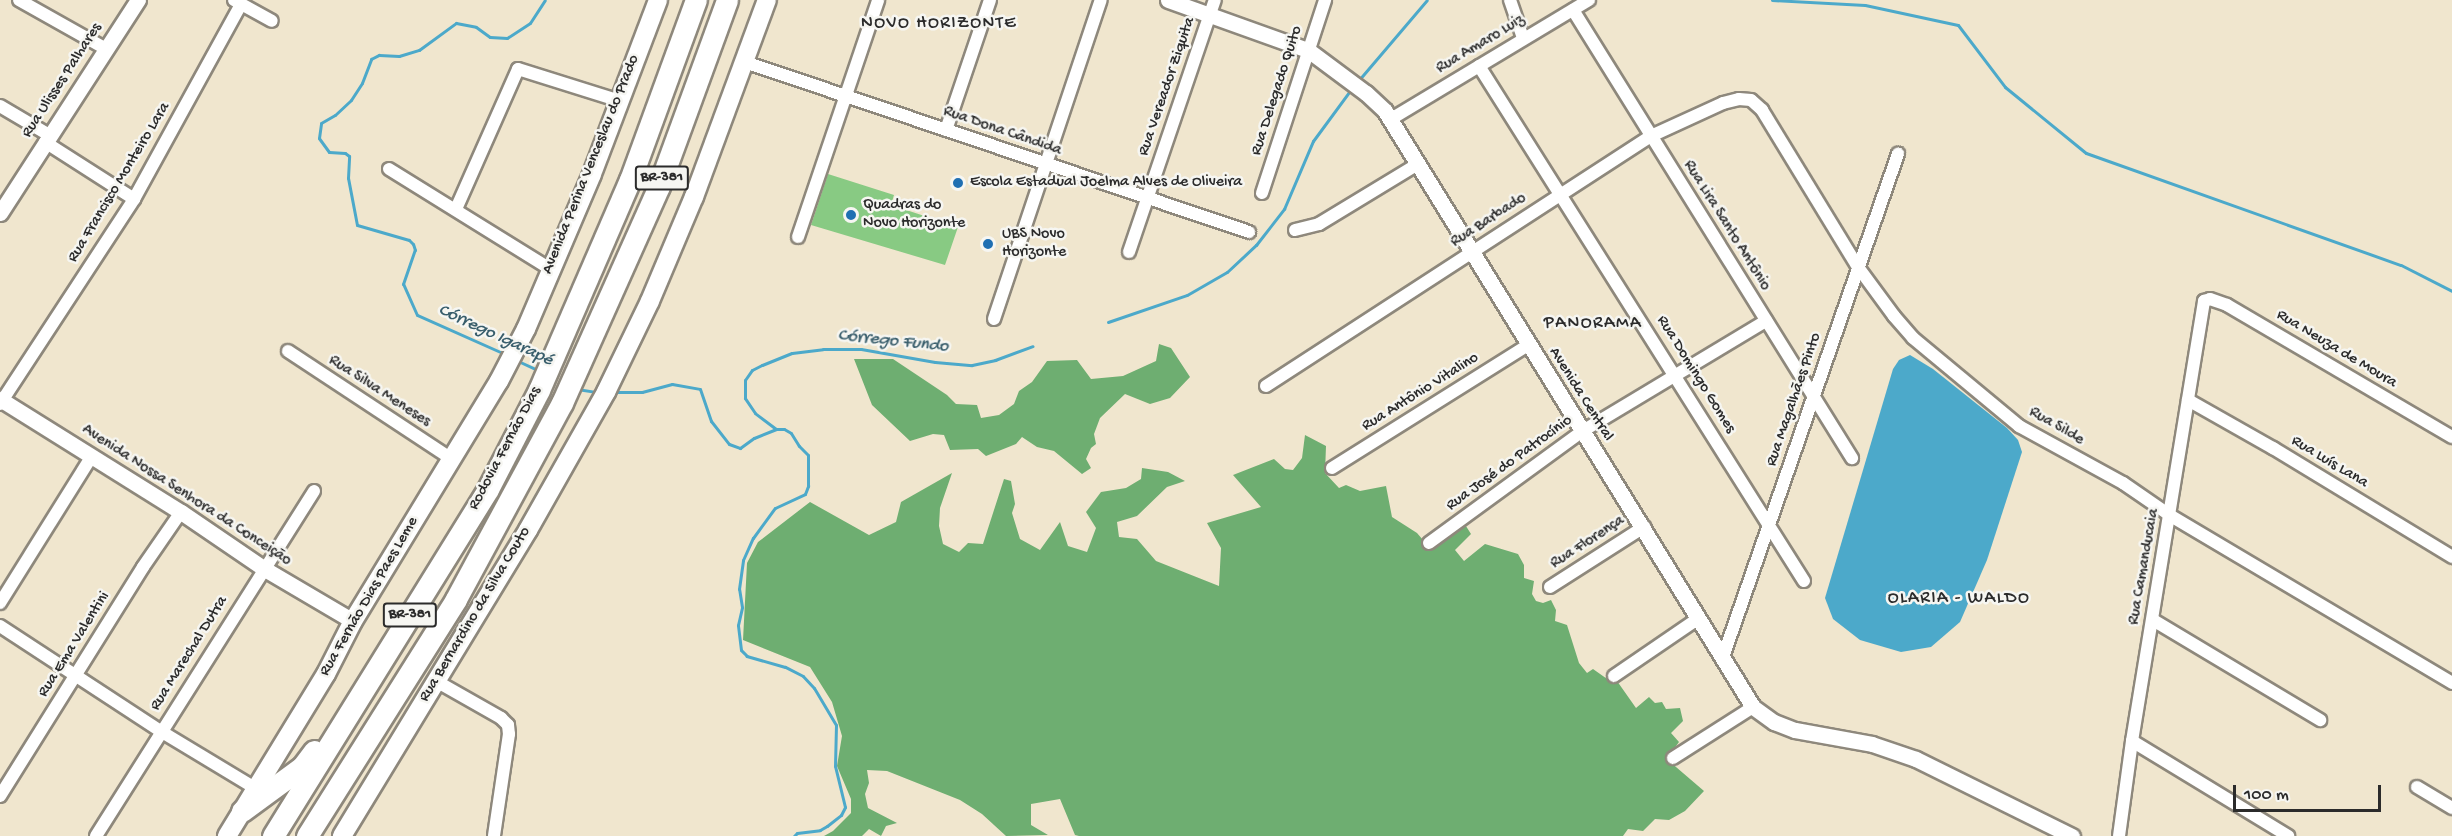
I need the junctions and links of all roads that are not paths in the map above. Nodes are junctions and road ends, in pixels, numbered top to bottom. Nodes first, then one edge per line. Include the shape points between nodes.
1 (19, 0) edge
2 (138, 0) edge
3 (658, 0) edge
4 (696, 0) edge
5 (727, 0) edge
6 (767, 0) edge
7 (878, 0) edge
8 (990, 0) edge
9 (1101, 0) edge
10 (1168, 0) edge
11 (1325, 0) edge
12 (1510, 0) edge
13 (1589, 0) edge
14 (237, 2) edge
15 (1213, 7) edge
16 (1573, 10) junction
17 (272, 21) dead end
18 (1523, 38) junction
19 (106, 49) junction
20 (1308, 50) junction
21 (745, 63) junction
22 (1479, 66) junction
23 (844, 96) junction
24 (1739, 99) joint
25 (620, 101) junction
26 (0, 106) edge
27 (1391, 119) junction
28 (946, 130) junction
29 (1651, 136) junction
30 (47, 138) junction
31 (1898, 154) dead end
32 (1046, 164) junction
33 (1416, 165) junction
34 (389, 169) dead end
35 (1262, 193) dead end
36 (1560, 194) junction
37 (1148, 198) junction
38 (134, 199) junction
39 (456, 209) junction
40 (0, 213) edge
41 (1294, 230) dead end
42 (1249, 232) dead end
43 (798, 237) dead end
44 (1129, 252) dead end
45 (1471, 252) junction
46 (1858, 267) junction
47 (550, 269) junction
48 (2203, 304) joint
49 (994, 319) dead end
50 (1766, 321) junction
51 (1528, 345) junction
52 (288, 351) dead end
53 (511, 357) joint
54 (1675, 376) junction
55 (1266, 386) dead end
56 (1815, 398) junction
57 (2188, 400) junction
58 (1, 401) edge
59 (1581, 432) junction
60 (2452, 437) edge
61 (92, 456) junction
62 (1852, 458) dead end
63 (452, 459) junction
64 (1332, 468) dead end
65 (314, 491) dead end
66 (181, 512) junction
67 (2171, 516) junction
68 (1770, 524) junction
69 (1644, 527) junction
70 (1429, 543) dead end
71 (2452, 557) edge
72 (263, 568) junction
73 (1804, 581) dead end
74 (1550, 587) dead end
75 (0, 603) edge
76 (1699, 618) junction
77 (2153, 620) junction
78 (353, 621) junction
79 (0, 626) edge
80 (385, 657) junction
81 (1723, 657) junction
82 (76, 675) junction
83 (1614, 676) dead end
84 (435, 681) junction
85 (2452, 683) edge
86 (1753, 707) junction
87 (2320, 720) dead end
88 (162, 732) junction
89 (2132, 741) junction
90 (1673, 759) dead end
91 (2417, 787) dead end
92 (255, 788) junction
93 (0, 796) edge
94 (2452, 808) edge
95 (242, 811) junction
96 (96, 836) edge
97 (227, 836) edge
98 (273, 836) edge
99 (307, 836) edge
100 (342, 836) edge
101 (494, 836) edge
102 (2072, 836) edge
103 (2119, 836) edge
104 (2288, 836) edge

1 - 19 street
2 - 19 street, Rua Ulisses Palhares
3 - 25 main road, Avenida Perina Venceslau do Prado
4 - 80 highway, Rodovia Fernão Dias / BR-381 via 630,180 563,340 488,489
5 - 99 highway, Rodovia Fernão Dias / BR-381 via 659,186 562,403 456,598
6 - 21 main road, Rua Bernardino da Silva Couto
7 - 23 street
8 - 28 street
9 - 32 street
10 - 15 street, Avenida Central
11 - 20 street, Rua Delegado Quito
12 - 18 street
13 - 16 street, Rua Amaro Luiz
14 - 17 street
14 - 38 street, Rua Francisco Monteiro Lara
15 - 20 street, Avenida Central
15 - 37 street, Rua Vereador Ziquita
16 - 18 street, Rua Amaro Luiz
16 - 29 street, Rua Lira Santo Antônio
18 - 22 street, Rua Amaro Luiz
19 - 30 street, Rua Ulisses Palhares
20 - 27 street, Avenida Central via 1366,93
20 - 35 street, Rua Delegado Quito
21 - 23 street, Rua Dona Cândida
21 - 84 main road, Rua Bernardino da Silva Couto via 694,197 591,422
22 - 27 street, Rua Amaro Luiz
22 - 36 street, Rua Domingo Gomes
23 - 28 street, Rua Dona Cândida
23 - 43 street
24 - 29 street, Rua Barbado via 1701,111
24 - 46 street, Rua Silde via 1751,100 1762,110
25 - 39 street via 518,69
25 - 47 main road, Avenida Perina Venceslau do Prado
26 - 30 street
27 - 33 street, Avenida Central
28 - 32 street, Rua Dona Cândida
29 - 36 street, Rua Barbado
29 - 50 street, Rua Lira Santo Antônio
30 - 38 street
30 - 40 street, Rua Ulisses Palhares
31 - 46 street, Rua Magalhães Pinto
32 - 37 street, Rua Dona Cândida
32 - 49 street
33 - 41 street via 1319,224
33 - 45 street, Avenida Central
34 - 39 street
36 - 45 street, Rua Barbado
36 - 54 street, Rua Domingo Gomes
37 - 42 street, Rua Dona Cândida
37 - 44 street, Rua Vereador Ziquita
38 - 58 street, Rua Francisco Monteiro Lara
39 - 47 street
45 - 51 street, Avenida Central
45 - 55 street, Rua Barbado
46 - 56 street, Rua Magalhães Pinto
46 - 67 street, Rua Silde via 1913,338 2019,426 2123,483
47 - 53 main road, Avenida Perina Venceslau do Prado
48 - 57 street, Rua Camanducaia
48 - 60 street, Rua Neuza de Moura via 2210,299 2227,305
50 - 54 street, Rua José do Patrocínio
50 - 56 street, Rua Lira Santo Antônio
51 - 59 street, Avenida Central
51 - 64 street, Rua Antônio Vitalino
52 - 63 street, Rua Silva Meneses
53 - 63 main road, Rua Fernão Dias Paes Leme
54 - 59 street, Rua José do Patrocínio
54 - 68 street, Rua Domingo Gomes
56 - 62 street, Rua Lira Santo Antônio
56 - 68 street, Rua Magalhães Pinto
57 - 67 street, Rua Camanducaia
57 - 71 street, Rua Luís Lana
58 - 61 street, Avenida Nossa Senhora da Conceição
59 - 69 street, Avenida Central
59 - 70 street, Rua José do Patrocínio
61 - 66 street, Avenida Nossa Senhora da Conceição
61 - 75 street
63 - 78 main road, Rua Fernão Dias Paes Leme
65 - 72 street, Rua Marechal Dutra
66 - 72 street, Avenida Nossa Senhora da Conceição
66 - 82 street, Rua Ema Valentini
67 - 77 street, Rua Camanducaia
67 - 85 street, Rua Silde
68 - 73 street, Rua Domingo Gomes
68 - 81 street, Rua Magalhães Pinto
69 - 74 street, Rua Florença
69 - 76 street, Avenida Central
72 - 78 street, Avenida Nossa Senhora da Conceição
72 - 88 street, Rua Marechal Dutra
76 - 81 street, Avenida Central
76 - 83 street
77 - 87 street
77 - 89 street, Rua Camanducaia
78 - 92 main road, Rua Fernão Dias Paes Leme via 326,674
79 - 82 street
80 - 95 highway via 302,767
80 - 98 highway, Rodovia Fernão Dias / BR-381
81 - 86 street, Avenida Central
82 - 88 street
82 - 93 street, Rua Ema Valentini
84 - 100 main road, Rua Bernardino da Silva Couto
84 - 101 street via 508,725
86 - 90 street
86 - 102 street via 1774,723 1795,730 1872,744 1916,759
88 - 92 street
88 - 96 street, Rua Marechal Dutra
89 - 103 street, Rua Camanducaia
89 - 104 street
91 - 94 street
92 - 95 main road, Rua Fernão Dias Paes Leme
95 - 97 main road, Rua Fernão Dias Paes Leme

